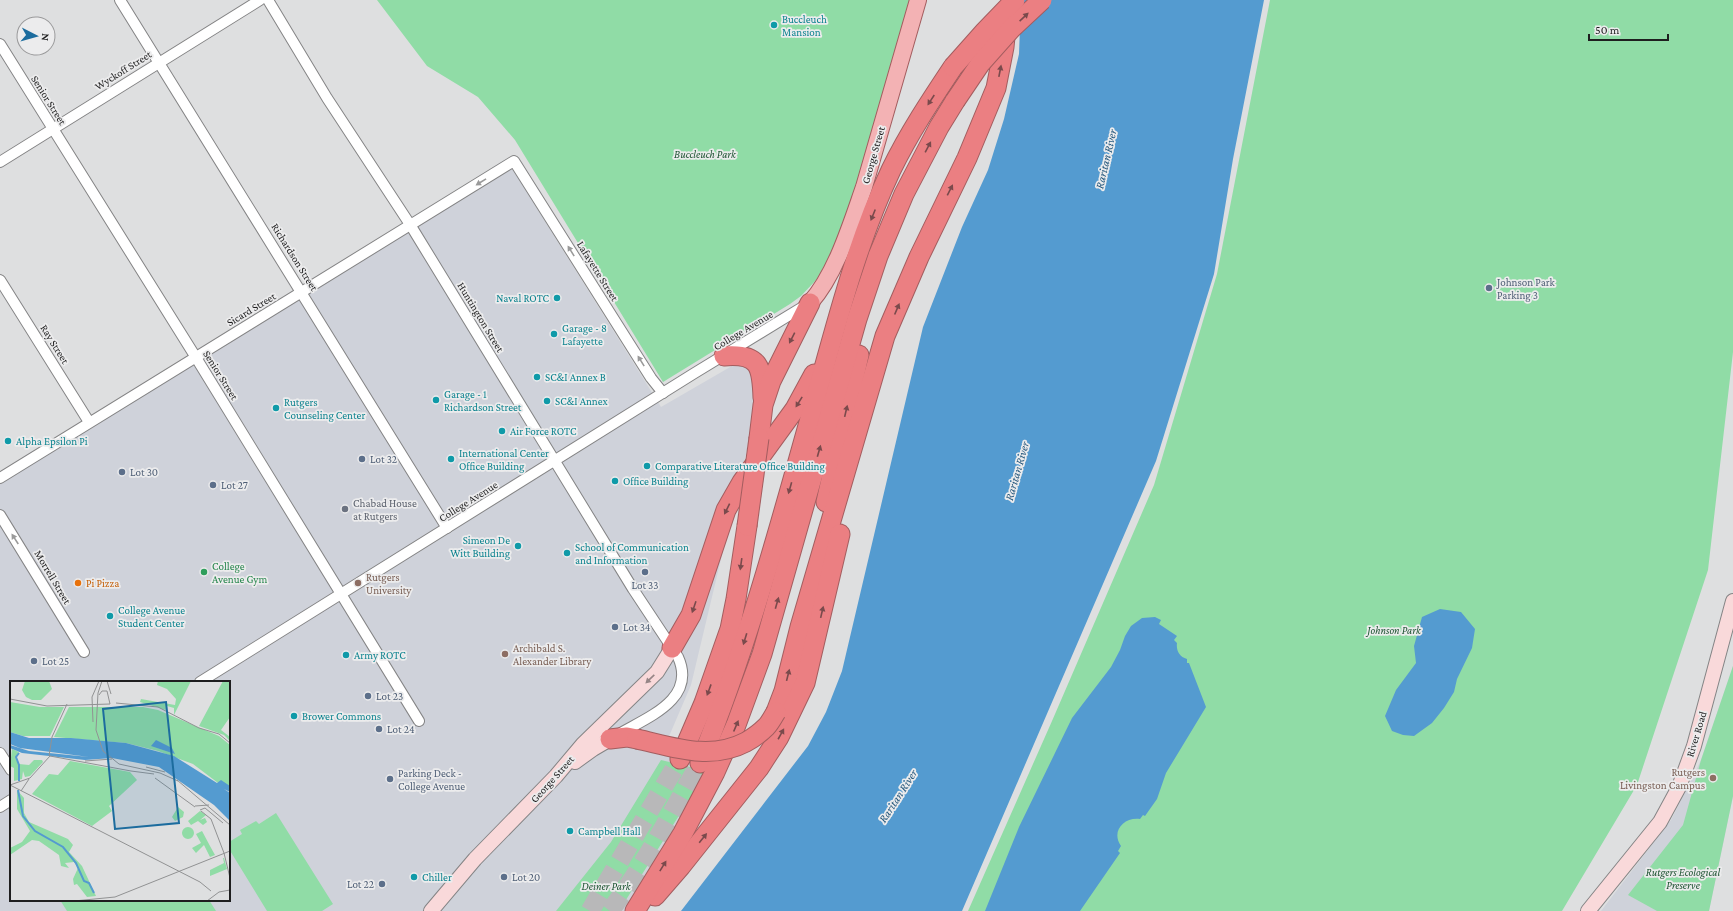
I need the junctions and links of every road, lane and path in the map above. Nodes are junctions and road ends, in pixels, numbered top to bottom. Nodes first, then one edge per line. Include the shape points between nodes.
1 (120, 0) edge
2 (260, 0) edge
3 (268, 0) edge
4 (918, 0) edge
5 (1006, 0) edge
6 (1015, 0) edge
7 (1042, 0) edge
8 (0, 44) edge
9 (159, 62) junction
10 (53, 129) junction
11 (514, 161) joint
12 (0, 162) edge
13 (904, 194) junction
14 (411, 226) junction
15 (0, 280) edge
16 (302, 292) junction
17 (810, 303) junction
18 (835, 329) junction
19 (885, 336) junction
20 (195, 356) junction
21 (724, 356) junction
22 (663, 393) junction
23 (763, 405) junction
24 (89, 422) junction
25 (555, 461) junction
26 (0, 478) edge
27 (0, 516) edge
28 (447, 528) junction
29 (341, 594) junction
30 (1733, 601) edge
31 (800, 627) junction
32 (672, 648) junction
33 (84, 652) dead end
34 (202, 681) edge
35 (419, 720) dead end
36 (610, 739) junction
37 (0, 753) edge
38 (680, 759) tunnel mouth
39 (700, 763) tunnel mouth
40 (10, 768) edge
41 (556, 776) junction
42 (10, 801) edge
43 (0, 807) edge
44 (431, 911) edge
45 (634, 911) edge
46 (642, 911) edge
47 (1588, 911) edge

1 - 9 street, Richardson Street
2 - 9 street, Wyckoff Street
3 - 14 street, Huntington Street via 326,98
4 - 17 main road, George Street via 854,216 828,276
19 -> 5 highway via 967,158 996,88 1004,47
6 -> 18 highway, bridge via 953,68 912,131 891,170 869,225
13 -> 7 highway, bridge via 939,126 980,64 1012,28
8 - 10 street, Senior Street
9 - 10 street, Wyckoff Street
9 - 16 street, Richardson Street
10 - 12 street, Wyckoff Street
10 - 20 street, Senior Street
11 -> 14 street, Sicard Street
22 -> 11 street, Lafayette Street
31 -> 13 highway via 866,324
45 -> 13 highway via 683,833 736,726 762,654 857,319 878,256
14 - 16 street, Sicard Street
14 - 25 street, Huntington Street
15 - 24 street, Ray Street
16 - 20 street, Sicard Street
16 - 28 street, Richardson Street
17 - 21 street, College Avenue
17 -> 23 highway via 771,381
18 -> 32 highway via 806,392 742,482 726,510 691,615
18 -> 39 highway via 739,660
19 - 31 highway
46 -> 19 highway via 759,768 779,737 805,683 855,477
20 - 24 street, Sicard Street
20 - 29 street, Senior Street
21 - 22 street, College Avenue
21 - 23 highway via 749,357 756,362 762,379
22 - 25 street, College Avenue
23 -> 38 highway, bridge via 730,629 704,703
24 - 26 street, Sicard Street
25 - 28 street, College Avenue
25 - 32 street, Huntington Street
33 -> 27 street, Morrell Street
28 - 29 street, College Avenue
29 - 34 street, College Avenue
29 - 35 street, Senior Street
30 - 47 street, River Road via 1694,746 1679,786 1660,822
36 -> 31 highway, bridge via 627,737 691,752 710,752 737,746 754,737 766,727 776,712
32 - 36 street, Huntington Street via 681,664 681,680 676,696 662,709
32 -> 41 street, George Street via 657,672 583,744
36 - 41 street
37 - 40 street
41 - 44 street, George Street via 475,859
42 - 43 street

